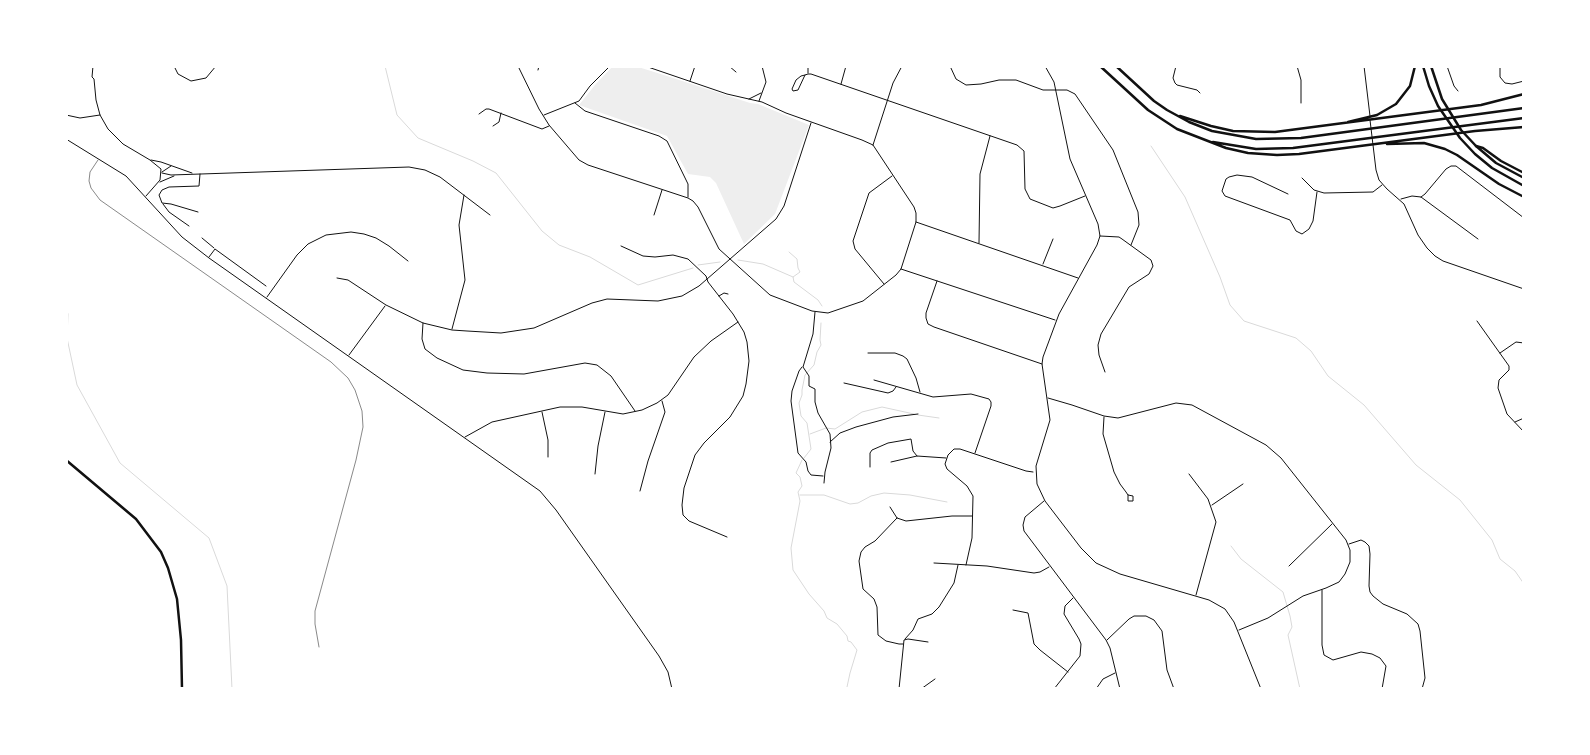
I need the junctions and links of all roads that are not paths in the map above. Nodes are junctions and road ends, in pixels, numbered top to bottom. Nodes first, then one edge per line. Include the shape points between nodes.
1 (93, 66) edge
2 (174, 66) edge
3 (216, 66) edge
4 (518, 66) edge
5 (539, 66) edge
6 (610, 66) edge
7 (645, 66) edge
8 (695, 66) edge
9 (729, 66) edge
10 (762, 66) edge
11 (808, 66) edge
12 (846, 66) edge
13 (902, 66) edge
14 (950, 66) edge
15 (1045, 66) edge
16 (1100, 66) edge
17 (1116, 66) edge
18 (1176, 66) edge
19 (1298, 66) edge
20 (1364, 66) edge
21 (1415, 66) edge
22 (1423, 66) edge
23 (1431, 66) edge
24 (1447, 66) edge
25 (1500, 66) edge
26 (538, 70) dead end
27 (736, 72) dead end
28 (808, 74) junction
29 (805, 75) junction
30 (690, 81) junction
31 (1524, 81) edge
32 (841, 84) junction
33 (1056, 90) junction
34 (1458, 91) dead end
35 (762, 92) junction
36 (1200, 93) dead end
37 (1524, 94) edge
38 (748, 99) junction
39 (888, 100) junction
40 (759, 101) junction
41 (575, 103) junction
42 (1301, 103) dead end
43 (1524, 108) edge
44 (1167, 110) junction
45 (501, 113) junction
46 (478, 114) dead end
47 (66, 115) edge
48 (543, 115) junction
49 (100, 116) junction
50 (1524, 118) edge
51 (811, 122) junction
52 (550, 125) junction
53 (493, 126) dead end
54 (1324, 126) junction
55 (1524, 128) edge
56 (991, 135) junction
57 (66, 139) edge
58 (1205, 140) junction
59 (1378, 144) junction
60 (872, 145) junction
61 (1476, 146) junction
62 (99, 159) junction
63 (150, 160) junction
64 (171, 165) junction
65 (162, 172) junction
66 (1524, 173) edge
67 (195, 174) junction
68 (200, 174) junction
69 (177, 175) junction
70 (893, 176) junction
71 (1302, 178) dead end
72 (1524, 178) edge
73 (158, 183) junction
74 (1382, 185) junction
75 (1524, 186) edge
76 (662, 189) junction
77 (1317, 192) junction
78 (1288, 194) dead end
79 (464, 195) junction
80 (146, 196) junction
81 (1086, 196) junction
82 (1421, 197) junction
83 (1524, 197) edge
84 (688, 198) junction
85 (1400, 200) junction
86 (162, 203) junction
87 (198, 212) dead end
88 (490, 215) dead end
89 (654, 215) dead end
90 (1524, 218) edge
91 (916, 222) junction
92 (922, 224) junction
93 (189, 226) dead end
94 (914, 227) junction
95 (1100, 236) junction
96 (202, 238) dead end
97 (1053, 239) dead end
98 (1478, 239) dead end
99 (979, 243) junction
100 (1132, 245) junction
101 (621, 246) dead end
102 (215, 249) junction
103 (209, 258) junction
104 (730, 259) junction
105 (408, 261) dead end
106 (1042, 265) junction
107 (900, 269) junction
108 (337, 278) dead end
109 (1079, 278) junction
110 (707, 279) junction
111 (937, 281) junction
112 (885, 285) junction
113 (266, 286) dead end
114 (1524, 289) edge
115 (728, 294) dead end
116 (719, 296) junction
117 (266, 298) junction
118 (386, 306) junction
119 (815, 312) junction
120 (1056, 320) junction
121 (1477, 321) dead end
122 (738, 322) junction
123 (423, 323) junction
124 (452, 330) junction
125 (1524, 343) edge
126 (868, 353) dead end
127 (1500, 353) junction
128 (349, 356) junction
129 (1042, 364) junction
130 (803, 367) junction
131 (1105, 372) dead end
132 (874, 380) dead end
133 (844, 383) dead end
134 (897, 386) junction
135 (920, 394) junction
136 (1048, 398) junction
137 (662, 401) junction
138 (542, 411) junction
139 (605, 411) junction
140 (635, 412) junction
141 (918, 414) dead end
142 (1104, 416) junction
143 (1524, 418) edge
144 (1514, 422) junction
145 (1524, 432) edge
146 (465, 437) junction
147 (830, 443) junction
148 (975, 453) junction
149 (917, 456) junction
150 (548, 457) dead end
151 (946, 458) junction
152 (66, 460) edge
153 (891, 462) dead end
154 (870, 467) dead end
155 (1035, 472) junction
156 (595, 474) dead end
157 (1189, 474) dead end
158 (824, 476) junction
159 (824, 483) dead end
160 (1243, 484) dead end
161 (640, 491) dead end
162 (1128, 495) dead end
163 (1045, 501) junction
164 (1211, 505) junction
165 (890, 507) dead end
166 (973, 516) junction
167 (897, 518) junction
168 (1333, 524) junction
169 (727, 537) dead end
170 (1348, 544) junction
171 (934, 563) dead end
172 (958, 564) junction
173 (966, 565) junction
174 (1049, 566) junction
175 (1289, 566) dead end
176 (1322, 590) junction
177 (1195, 596) junction
178 (1074, 598) junction
179 (1014, 610) dead end
180 (1238, 630) junction
181 (906, 639) junction
182 (1106, 640) junction
183 (928, 642) dead end
184 (903, 644) junction
185 (319, 647) dead end
186 (1068, 672) junction
187 (1116, 672) junction
188 (935, 679) dead end
189 (182, 689) edge
190 (672, 689) edge
191 (899, 689) edge
192 (921, 689) edge
193 (1054, 689) edge
194 (1096, 689) edge
195 (1120, 689) edge
196 (1174, 689) edge
197 (1261, 689) edge
198 (1382, 689) edge
199 (1422, 689) edge

1 - 49 street
2 - 3 street via 182,77 196,81 206,78
4 - 48 street
5 - 26 street
6 - 41 street
7 - 30 street
8 - 30 street
9 - 27 street
10 - 35 street via 766,82
11 - 28 street
12 - 32 street
13 - 39 street
14 - 33 street via 956,79 966,85 1016,80 1043,90
15 - 33 street
16 - 58 highway via 1156,116
17 - 44 highway
18 - 36 street via 1175,83
19 - 42 street
20 - 74 street via 1374,152
21 - 54 highway via 1406,93 1390,109 1377,115
22 - 75 highway via 1438,106 1460,138 1492,168
23 - 61 highway via 1446,107
24 - 34 street
25 - 31 street via 1500,78 1505,83
28 - 29 street
28 - 32 street
29 - 29 street via 798,90 793,91 796,80
30 - 38 street
32 - 39 street
33 - 81 street via 1070,159
33 - 100 street via 1075,94 1115,154 1139,217
35 - 38 street
35 - 40 street
37 - 54 highway via 1463,107
38 - 40 street
39 - 56 street
39 - 60 street
40 - 51 street
41 - 48 street
41 - 84 street via 585,111 667,140 688,184
43 - 44 highway via 1301,138 1256,139 1212,131
44 - 54 highway via 1192,121 1233,131 1275,132
45 - 46 street via 488,109
45 - 52 street via 542,129
45 - 53 street via 499,122
47 - 49 street via 80,118
48 - 52 street
49 - 63 street via 123,144
50 - 58 highway via 1274,149
51 - 60 street
51 - 104 street via 780,215
52 - 76 street via 584,163
55 - 59 highway via 1501,128
56 - 81 street via 1024,151 1025,189 1030,199 1053,208
56 - 99 street via 980,174
57 - 62 street
58 - 59 highway via 1248,153 1277,155
59 - 83 highway via 1424,143 1445,149
60 - 70 street
61 - 66 highway
61 - 72 highway via 1496,163
62 - 80 street via 126,176
62 - 185 lane via 90,172 89,181 100,200 331,362 355,390 363,427 315,611
63 - 64 street
63 - 65 street
64 - 65 street
64 - 67 street
65 - 69 street
65 - 73 street
67 - 68 street
67 - 69 street
68 - 79 street via 409,166 432,173
68 - 86 street via 199,186 162,190 159,195
69 - 73 street
70 - 91 street via 914,207
70 - 112 street via 869,192 853,241 855,249
71 - 77 street
73 - 80 street
74 - 77 street via 1373,192
74 - 85 street
76 - 84 street
76 - 89 street
77 - 78 street via 1313,221 1302,234 1296,231 1290,220 1225,196 1222,191 1226,180 1237,175 1252,177
79 - 88 street
79 - 124 street via 459,225 465,280
80 - 103 street via 182,237
81 - 95 street
82 - 85 street
82 - 90 street via 1446,169 1456,166
82 - 98 street
84 - 104 street via 698,207 716,245
85 - 114 street via 1418,235 1435,256
86 - 87 street
86 - 93 street
91 - 92 street
91 - 94 street
92 - 94 street
92 - 99 street
94 - 107 street
95 - 100 street via 1118,237
95 - 109 street
96 - 102 street
97 - 106 street
99 - 106 street
100 - 131 street via 1151,260 1152,271 1129,287 1101,334 1099,355
101 - 110 street via 643,256 683,257
102 - 103 street
102 - 113 street
103 - 117 street
104 - 110 street
104 - 119 street via 770,295
105 - 117 street via 390,246 364,234 351,232 326,236 308,244 297,255
106 - 109 street
107 - 111 street
107 - 112 street
108 - 118 street via 352,282
109 - 120 street
110 - 116 street
110 - 124 street via 691,292 673,298 599,301 534,328 501,332
111 - 120 street
111 - 129 street via 926,313 928,324
112 - 119 street via 859,303 828,313
115 - 116 street
116 - 122 street
117 - 128 street
118 - 123 street
118 - 128 street
119 - 130 street
120 - 129 street
121 - 127 street
122 - 137 street via 694,357
122 - 169 street via 749,352 746,384 734,412 695,456 684,488 682,508 683,515 692,523
123 - 124 street
123 - 140 street via 425,349 463,370 524,374 585,363 597,365 607,371
125 - 127 street via 1516,342
126 - 135 street via 903,356 916,378
127 - 144 street via 1510,368 1499,380 1498,388 1505,410
128 - 146 street
129 - 136 street
130 - 147 street via 809,376 809,386 815,389 816,406 830,434
130 - 158 street via 792,391 798,453 811,475
132 - 134 street
133 - 134 street via 888,393
134 - 135 street
135 - 148 street via 936,397 977,395 991,400
136 - 142 street
136 - 155 street via 1050,425
137 - 140 street
137 - 161 street via 665,412
138 - 139 street via 569,406
138 - 146 street via 492,422
138 - 150 street
139 - 140 street
139 - 156 street
141 - 147 street via 889,417 856,427 837,435
142 - 162 street via 1103,437 1116,478
142 - 168 street via 1126,417 1176,403 1200,408 1275,452
143 - 144 street
144 - 145 street
146 - 190 street via 547,498 659,656 668,672
147 - 158 street
148 - 151 street via 957,449
148 - 155 street
149 - 151 street
149 - 153 street
149 - 154 street via 911,439 888,443 872,450
151 - 166 street via 947,468 971,490
152 - 189 highway via 136,519 161,552 177,599
155 - 163 street
157 - 164 street
158 - 159 street
160 - 164 street
163 - 174 street via 1027,514 1023,528
163 - 177 street via 1096,563 1120,574
164 - 177 street via 1216,525
165 - 167 street
166 - 167 street via 910,521
166 - 173 street via 972,543
167 - 184 street via 864,548 859,561 863,589 874,599 877,607 878,635 886,641
168 - 170 street
168 - 175 street
170 - 176 street via 1350,562 1345,574 1338,582
170 - 199 street via 1361,540 1369,546 1369,589 1373,596 1407,614 1418,624 1425,678
171 - 172 street
172 - 173 street
172 - 181 street via 954,582 939,608 920,618
173 - 174 street via 1034,573
174 - 178 street
176 - 180 street via 1303,596 1268,618
176 - 198 street via 1324,655 1333,660 1361,652 1380,658 1386,666
177 - 180 street via 1225,609
178 - 182 street
178 - 186 street via 1065,606 1064,614 1079,639 1081,650 1078,660
179 - 186 street via 1029,614 1034,644
180 - 197 street
181 - 183 street
181 - 184 street
182 - 187 street
182 - 196 street via 1134,616 1154,620 1162,631 1167,670
184 - 191 street
186 - 193 street
187 - 194 street via 1103,679
187 - 195 street
188 - 192 street

